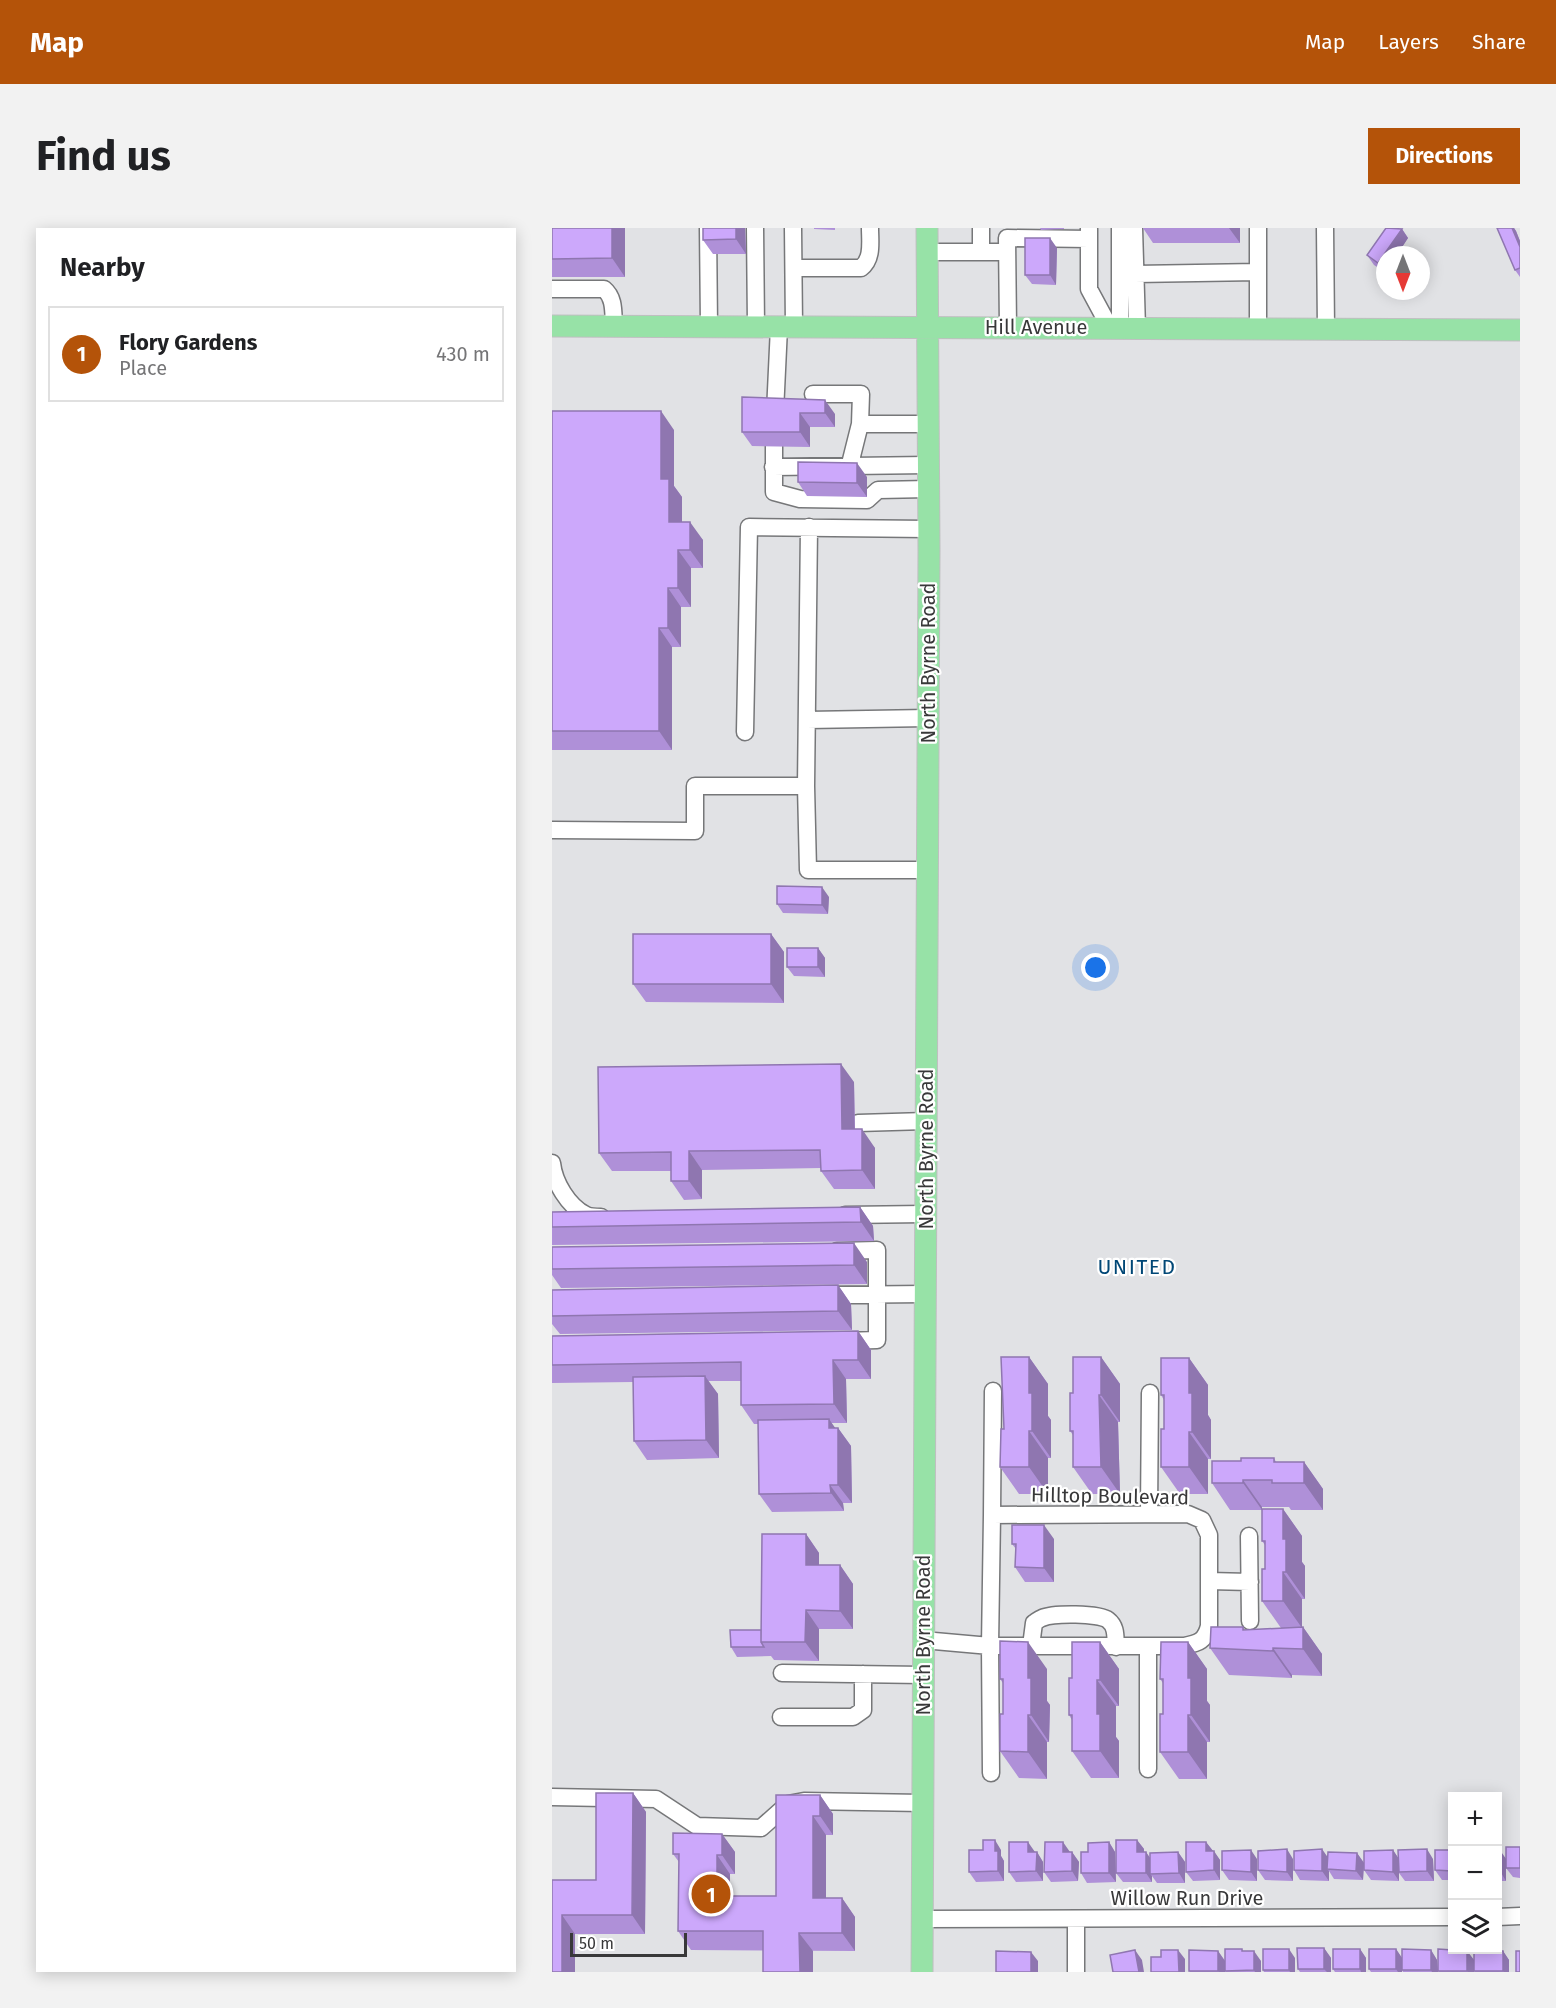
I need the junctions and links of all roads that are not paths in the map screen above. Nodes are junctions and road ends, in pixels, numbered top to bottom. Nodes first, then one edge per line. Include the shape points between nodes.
1 (708, 228) edge
2 (755, 228) edge
3 (793, 228) edge
4 (870, 228) edge
5 (927, 228) edge
6 (981, 228) edge
7 (1120, 228) edge
8 (1134, 228) edge
9 (1258, 228) edge
10 (1325, 228) edge
11 (1030, 233) edge
12 (1089, 233) edge
13 (928, 252) junction
14 (981, 252) junction
15 (1007, 252) junction
16 (794, 268) junction
17 (1258, 273) junction
18 (1135, 274) junction
19 (552, 289) edge
20 (552, 326) edge
21 (614, 326) junction
22 (709, 326) junction
23 (756, 326) junction
24 (787, 327) junction
25 (928, 327) junction
26 (1008, 327) junction
27 (1123, 328) junction
28 (1258, 329) junction
29 (1326, 329) junction
30 (1520, 330) edge
31 (813, 394) dead end
32 (776, 412) edge
33 (860, 424) junction
34 (928, 424) junction
35 (774, 446) edge
36 (928, 465) junction
37 (773, 467) junction
38 (849, 468) junction
39 (928, 489) junction
40 (809, 527) junction
41 (928, 529) junction
42 (928, 718) junction
43 (807, 720) junction
44 (745, 732) dead end
45 (806, 786) junction
46 (552, 831) edge
47 (927, 870) junction
48 (926, 1121) junction
49 (858, 1123) dead end
50 (552, 1163) edge
51 (925, 1214) junction
52 (832, 1216) edge
53 (614, 1220) edge
54 (821, 1251) edge
55 (877, 1294) junction
56 (925, 1294) junction
57 (803, 1295) edge
58 (827, 1341) edge
59 (993, 1391) dead end
60 (1150, 1393) dead end
61 (1149, 1514) junction
62 (992, 1515) junction
63 (1249, 1536) dead end
64 (1209, 1581) junction
65 (1250, 1582) junction
66 (1250, 1621) dead end
67 (923, 1640) junction
68 (990, 1646) junction
69 (1031, 1647) junction
70 (1116, 1647) junction
71 (1148, 1647) junction
72 (782, 1673) dead end
73 (863, 1674) junction
74 (923, 1675) junction
75 (781, 1717) dead end
76 (1148, 1768) dead end
77 (991, 1773) dead end
78 (552, 1797) edge
79 (922, 1803) junction
80 (1448, 1917) edge
81 (1502, 1917) edge
82 (1520, 1917) edge
83 (922, 1919) junction
84 (1076, 1919) junction
85 (922, 1972) edge
86 (1076, 1972) edge

1 - 22 street
2 - 23 street
3 - 16 street
4 - 16 street via 870,255 861,268
5 - 13 main road, North Byrne Road
6 - 14 street
7 - 27 street
8 - 18 street
9 - 17 street
10 - 29 street
11 - 12 street
11 - 15 street via 1007,238
12 - 27 street via 1089,289
13 - 14 street
13 - 25 main road, North Byrne Road
14 - 15 street
15 - 26 street
16 - 24 street
17 - 18 street
17 - 28 street
18 - 27 street
19 - 21 street via 604,289 613,302
20 - 21 main road, Hill Avenue
21 - 22 main road, Hill Avenue
22 - 23 main road, Hill Avenue
23 - 24 main road, Hill Avenue
24 - 25 main road, Hill Avenue
24 - 32 street
25 - 26 main road, Hill Avenue
25 - 34 main road, North Byrne Road
26 - 27 main road, Hill Avenue
27 - 28 main road, Hill Avenue
28 - 29 main road, Hill Avenue
29 - 30 main road, Hill Avenue
31 - 33 street via 861,394
33 - 34 street
33 - 38 street
34 - 36 main road, North Byrne Road
35 - 37 street
36 - 38 street
36 - 39 main road, North Byrne Road
37 - 38 street
37 - 39 street via 774,492 800,499 867,500 878,490
39 - 41 main road, North Byrne Road
40 - 41 street
40 - 43 street
40 - 44 street via 749,527
41 - 42 main road, North Byrne Road
42 - 43 street
42 - 47 main road, North Byrne Road
43 - 45 street
45 - 46 street via 695,786 695,831
45 - 47 street via 808,870
47 - 48 main road, North Byrne Road
48 - 49 street
48 - 51 main road, North Byrne Road
50 - 53 street via 561,1189 572,1204 586,1215
51 - 52 street
51 - 56 main road, North Byrne Road
54 - 55 street via 877,1250
55 - 56 street
55 - 57 street
55 - 58 street via 877,1340
56 - 67 main road, North Byrne Road
59 - 62 street
60 - 61 street
61 - 62 street, Hilltop Boulevard
61 - 64 street, Hilltop Boulevard via 1188,1514 1202,1520 1209,1535
62 - 68 street
63 - 65 street
64 - 65 street
64 - 71 street, Hilltop Boulevard via 1206,1636 1196,1644
65 - 66 street
67 - 68 street, Hilltop Boulevard
67 - 74 main road, North Byrne Road
68 - 69 street, Hilltop Boulevard
68 - 77 street
69 - 70 street, Hilltop Boulevard
69 - 70 street via 1034,1623 1043,1617 1072,1615 1108,1619 1115,1628
70 - 71 street, Hilltop Boulevard
71 - 76 street
72 - 73 street
73 - 74 street
73 - 75 street via 863,1710 853,1717
74 - 79 main road, North Byrne Road
78 - 79 street via 656,1798 697,1826 750,1828 761,1828 788,1804 804,1801
79 - 83 main road, North Byrne Road
80 - 84 street, Willow Run Drive
81 - 82 street
83 - 84 street, Willow Run Drive
83 - 85 main road, North Byrne Road
84 - 86 street

